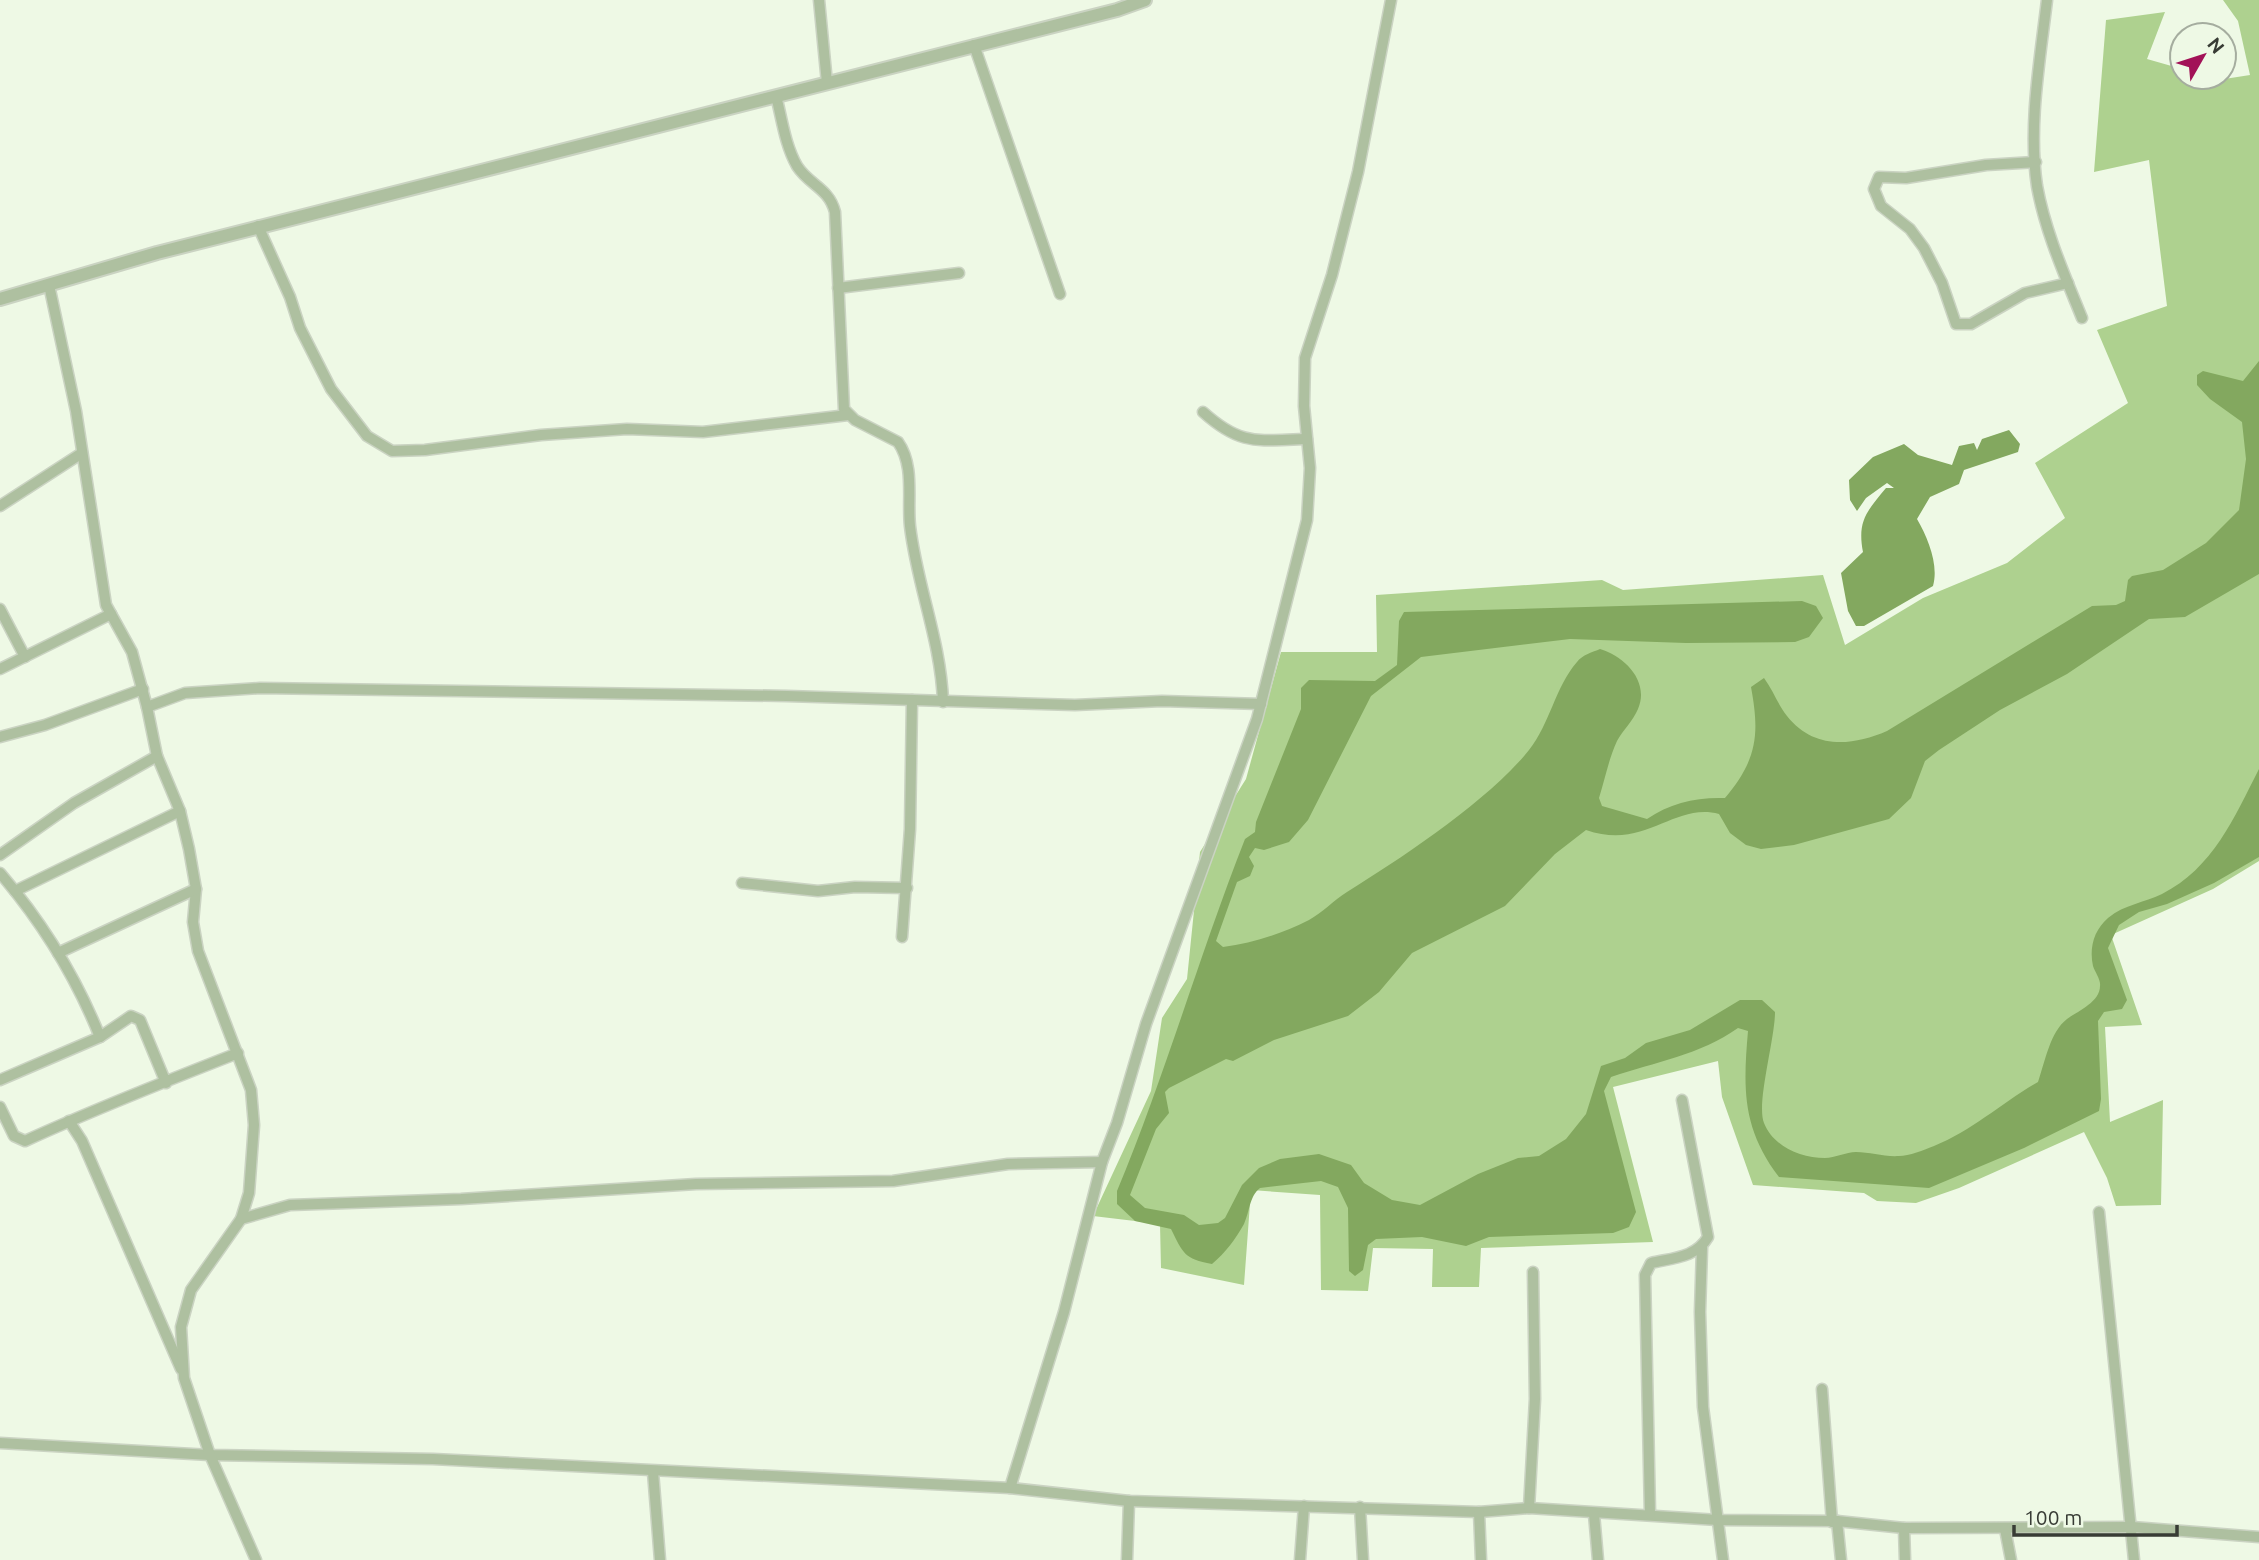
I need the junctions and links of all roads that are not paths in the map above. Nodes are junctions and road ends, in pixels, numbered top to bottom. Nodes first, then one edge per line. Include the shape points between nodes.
1 (819, 0) edge
2 (1144, 0) edge
3 (1391, 0) edge
4 (2047, 0) edge
5 (974, 45) junction
6 (827, 83) junction
7 (776, 96) junction
8 (2036, 162) junction
9 (258, 226) junction
10 (958, 273) dead end
11 (2068, 283) junction
12 (49, 285) junction
13 (838, 288) junction
14 (1060, 295) dead end
15 (0, 299) edge
16 (2082, 318) dead end
17 (1203, 412) dead end
18 (848, 415) junction
19 (1307, 439) junction
20 (82, 453) junction
21 (0, 506) edge
22 (0, 609) edge
23 (111, 614) junction
24 (25, 657) junction
25 (0, 669) edge
26 (143, 689) junction
27 (912, 700) junction
28 (943, 702) junction
29 (1261, 704) junction
30 (147, 707) junction
31 (0, 737) edge
32 (157, 756) junction
33 (180, 811) junction
34 (0, 855) edge
35 (0, 873) edge
36 (742, 883) dead end
37 (907, 888) junction
38 (196, 889) junction
39 (15, 891) junction
40 (902, 937) dead end
41 (58, 953) junction
42 (100, 1037) junction
43 (238, 1053) junction
44 (0, 1080) edge
45 (166, 1083) junction
46 (1682, 1100) dead end
47 (0, 1107) edge
48 (69, 1121) junction
49 (1102, 1162) junction
50 (2099, 1212) dead end
51 (241, 1219) junction
52 (1702, 1248) junction
53 (1533, 1272) dead end
54 (184, 1378) junction
55 (1822, 1389) dead end
56 (0, 1443) edge
57 (210, 1455) junction
58 (653, 1472) junction
59 (1010, 1488) junction
60 (1129, 1501) junction
61 (1304, 1506) junction
62 (1360, 1507) junction
63 (1529, 1508) junction
64 (1479, 1512) junction
65 (1594, 1514) junction
66 (1650, 1514) junction
67 (1718, 1520) junction
68 (1834, 1522) junction
69 (2132, 1527) junction
70 (1904, 1528) junction
71 (2005, 1529) junction
72 (2259, 1537) edge
73 (256, 1560) edge
74 (660, 1560) edge
75 (1127, 1560) edge
76 (1300, 1560) edge
77 (1363, 1560) edge
78 (1481, 1560) edge
79 (1598, 1560) edge
80 (1723, 1560) edge
81 (1841, 1560) edge
82 (1905, 1560) edge
83 (2011, 1560) edge
84 (2134, 1560) edge

1 - 6 street
2 - 5 street
3 - 19 street via 1358,172 1306,358
4 - 8 street via 2037,75
5 - 6 street
5 - 14 street
6 - 7 street
7 - 9 street
7 - 13 street via 797,165 832,202
8 - 11 street via 2043,213
8 - 11 street via 1906,178 1886,175 1879,177 1874,189 1881,206 1910,229 1924,248 1956,324 1971,324 2025,293
9 - 12 street
9 - 18 street via 300,328 331,388 366,436 392,451 602,431 703,432
10 - 13 street
11 - 16 street
12 - 15 street
12 - 20 street
13 - 18 street via 841,394
17 - 19 street via 1245,440
18 - 28 street via 898,442 903,450 914,556 933,624
19 - 29 street via 1307,520
20 - 21 street
20 - 23 street via 106,606
22 - 24 street
23 - 24 street
23 - 26 street via 132,652
24 - 25 street
26 - 30 street
26 - 31 street
27 - 28 street
27 - 30 street via 260,688 186,693
27 - 37 street
28 - 29 street
29 - 49 street via 1146,1024
30 - 32 street
32 - 33 street
32 - 34 street via 74,803
33 - 38 street
33 - 39 street
35 - 39 street
36 - 37 street via 818,891
37 - 40 street
38 - 41 street
38 - 43 street via 193,922 198,951
39 - 41 street
41 - 42 street via 82,992
42 - 44 street
42 - 45 street via 131,1016 140,1020
43 - 45 street
43 - 51 street via 251,1090 254,1125 249,1194
45 - 48 street
46 - 52 street via 1707,1237
47 - 48 street via 20,1141
48 - 54 street via 82,1141
49 - 51 street via 1008,1164 893,1181 710,1183 290,1205
49 - 59 street via 1064,1312
50 - 69 street
51 - 54 street via 191,1290 181,1327
52 - 66 street via 1651,1263 1645,1275
52 - 67 street via 1703,1407
53 - 63 street via 1535,1399
54 - 57 street
55 - 68 street
56 - 57 street
57 - 58 street via 433,1459
57 - 73 street
58 - 59 street
58 - 74 street
59 - 60 street
60 - 61 street
60 - 75 street
61 - 62 street
61 - 76 street
62 - 64 street
62 - 77 street
63 - 64 street
63 - 65 street
64 - 78 street
65 - 66 street
65 - 79 street
66 - 67 street
67 - 68 street
67 - 80 street
68 - 70 street
68 - 81 street
69 - 71 street
69 - 72 street
69 - 84 street
70 - 71 street
70 - 82 street
71 - 83 street

